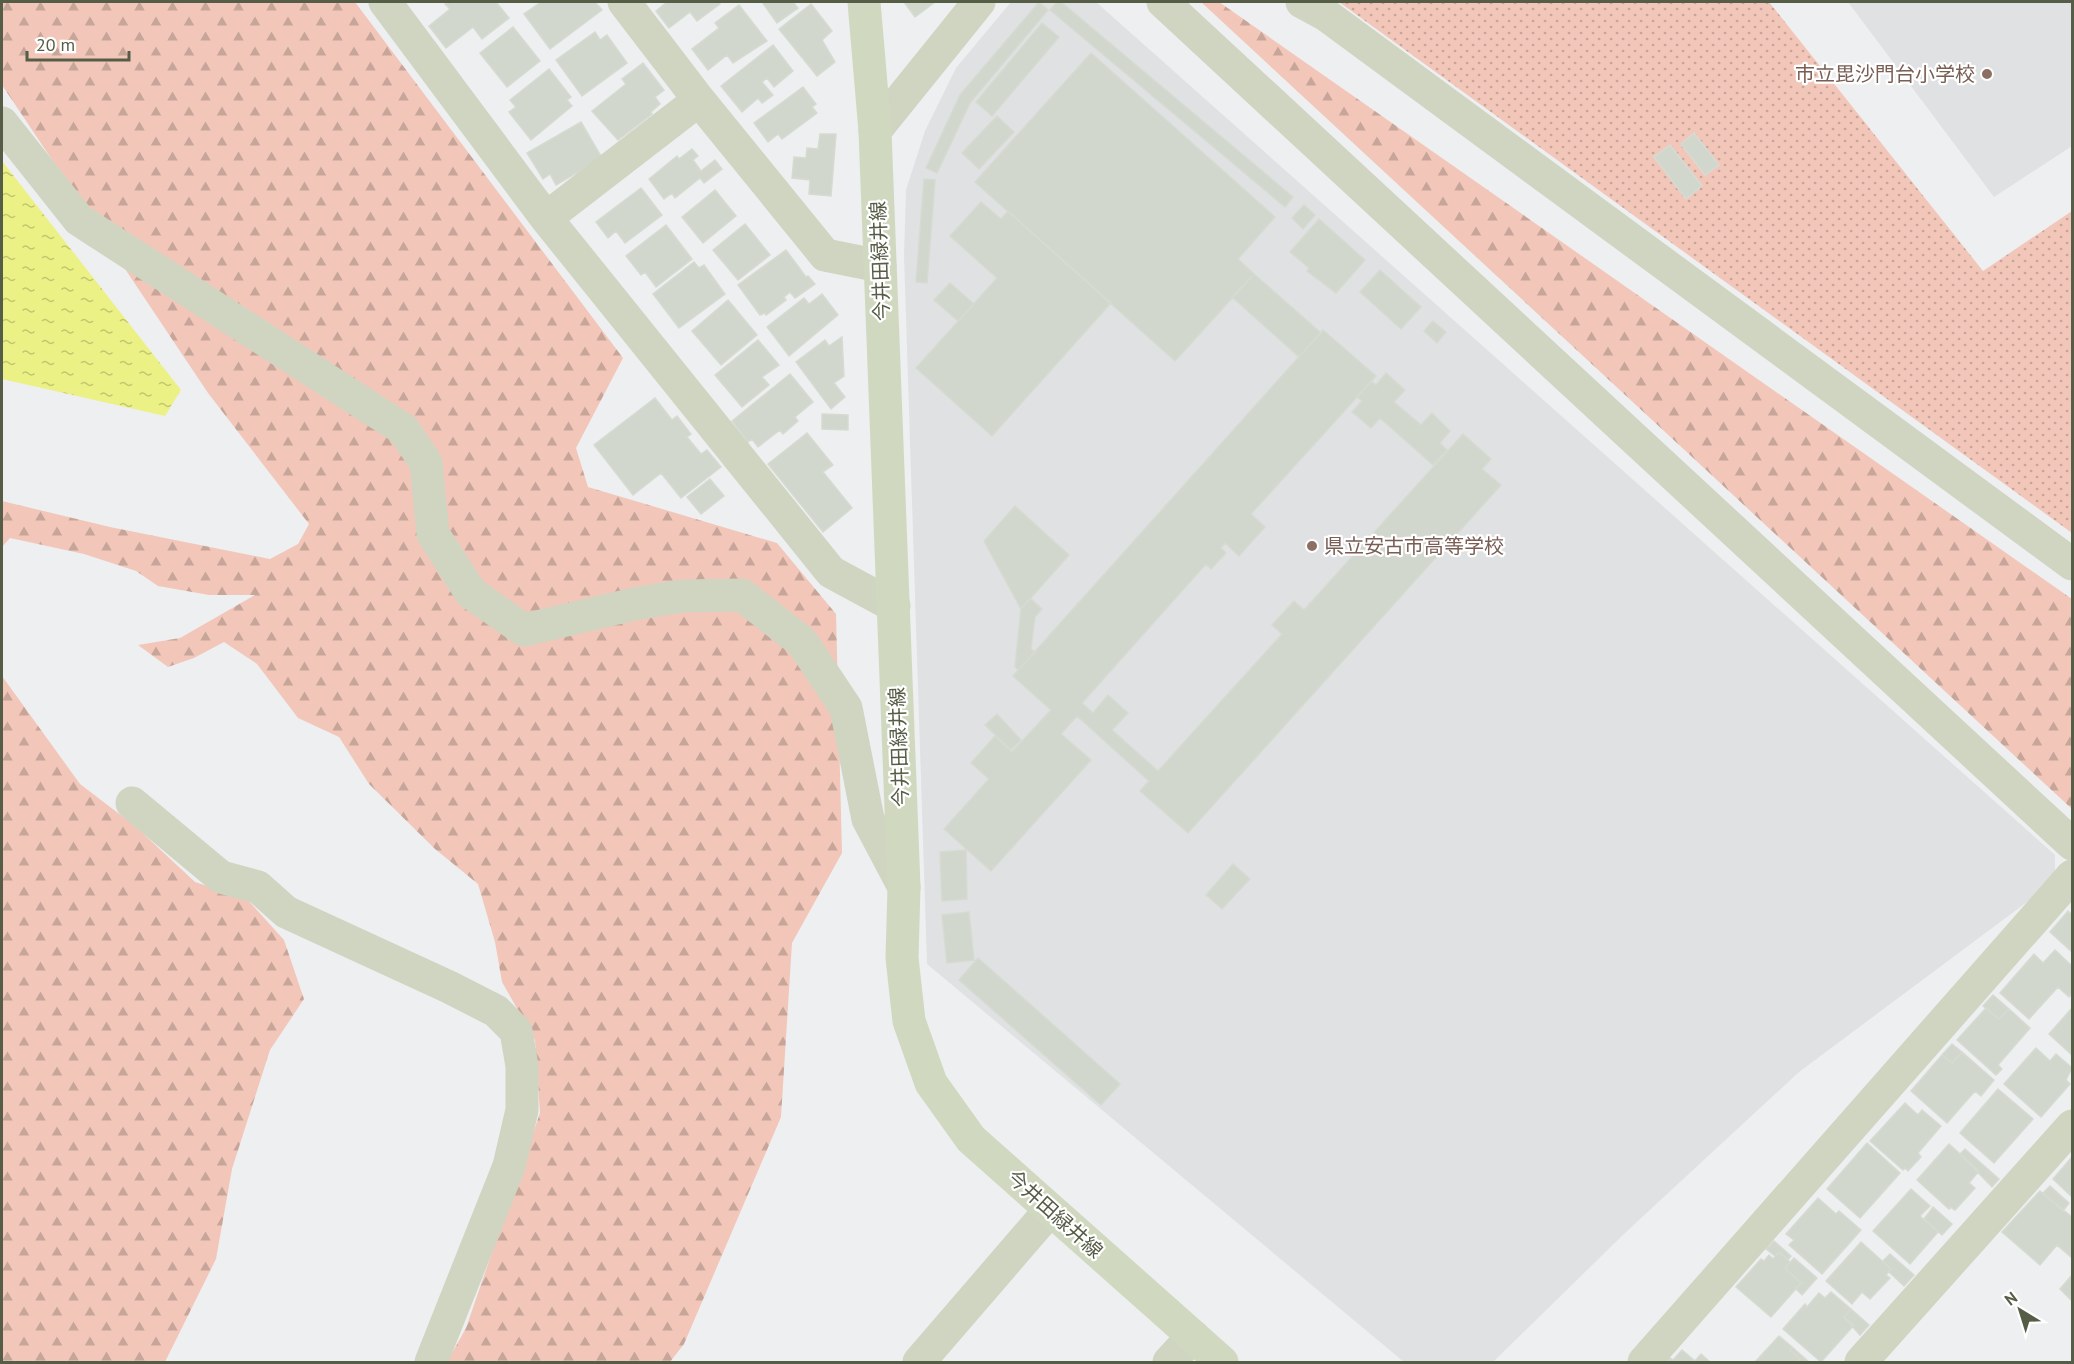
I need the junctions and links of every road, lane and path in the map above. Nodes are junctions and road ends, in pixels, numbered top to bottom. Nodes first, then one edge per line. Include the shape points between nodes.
1 (385, 2) edge
2 (624, 2) edge
3 (864, 2) edge
4 (979, 2) edge
5 (1164, 2) edge
6 (1302, 2) edge
7 (699, 100) junction
8 (2, 123) edge
9 (875, 131) junction
10 (546, 218) junction
11 (880, 266) junction
12 (2073, 564) edge
13 (894, 606) junction
14 (132, 803) dead end
15 (2073, 844) edge
16 (2073, 876) edge
17 (904, 887) junction
18 (2073, 1126) edge
19 (1050, 1210) junction
20 (1193, 1336) junction
21 (431, 1362) edge
22 (919, 1362) edge
23 (1169, 1362) edge
24 (1222, 1362) edge
25 (1644, 1362) edge
26 (1861, 1362) edge

1 - 10 street
2 - 7 street
3 - 9 main road, 今井田緑井線
4 - 9 street
5 - 15 street
6 - 12 street via 1326,15
7 - 10 street
7 - 11 street via 825,255
8 - 17 street via 79,220 404,429 426,464 434,534 471,593 524,630 682,596 742,595 802,642 846,708 868,819
9 - 11 main road, 今井田緑井線
10 - 13 street via 831,572
11 - 13 main road, 今井田緑井線
13 - 17 main road, 今井田緑井線
14 - 21 street via 221,877 258,887 286,912 496,1011 516,1031 522,1066 522,1110 509,1166
16 - 25 street
17 - 19 main road, 今井田緑井線 via 902,958 909,1021 931,1083 971,1139
18 - 26 street
19 - 20 main road, 今井田緑井線
19 - 22 street
20 - 23 street
20 - 24 main road, 今井田緑井線

